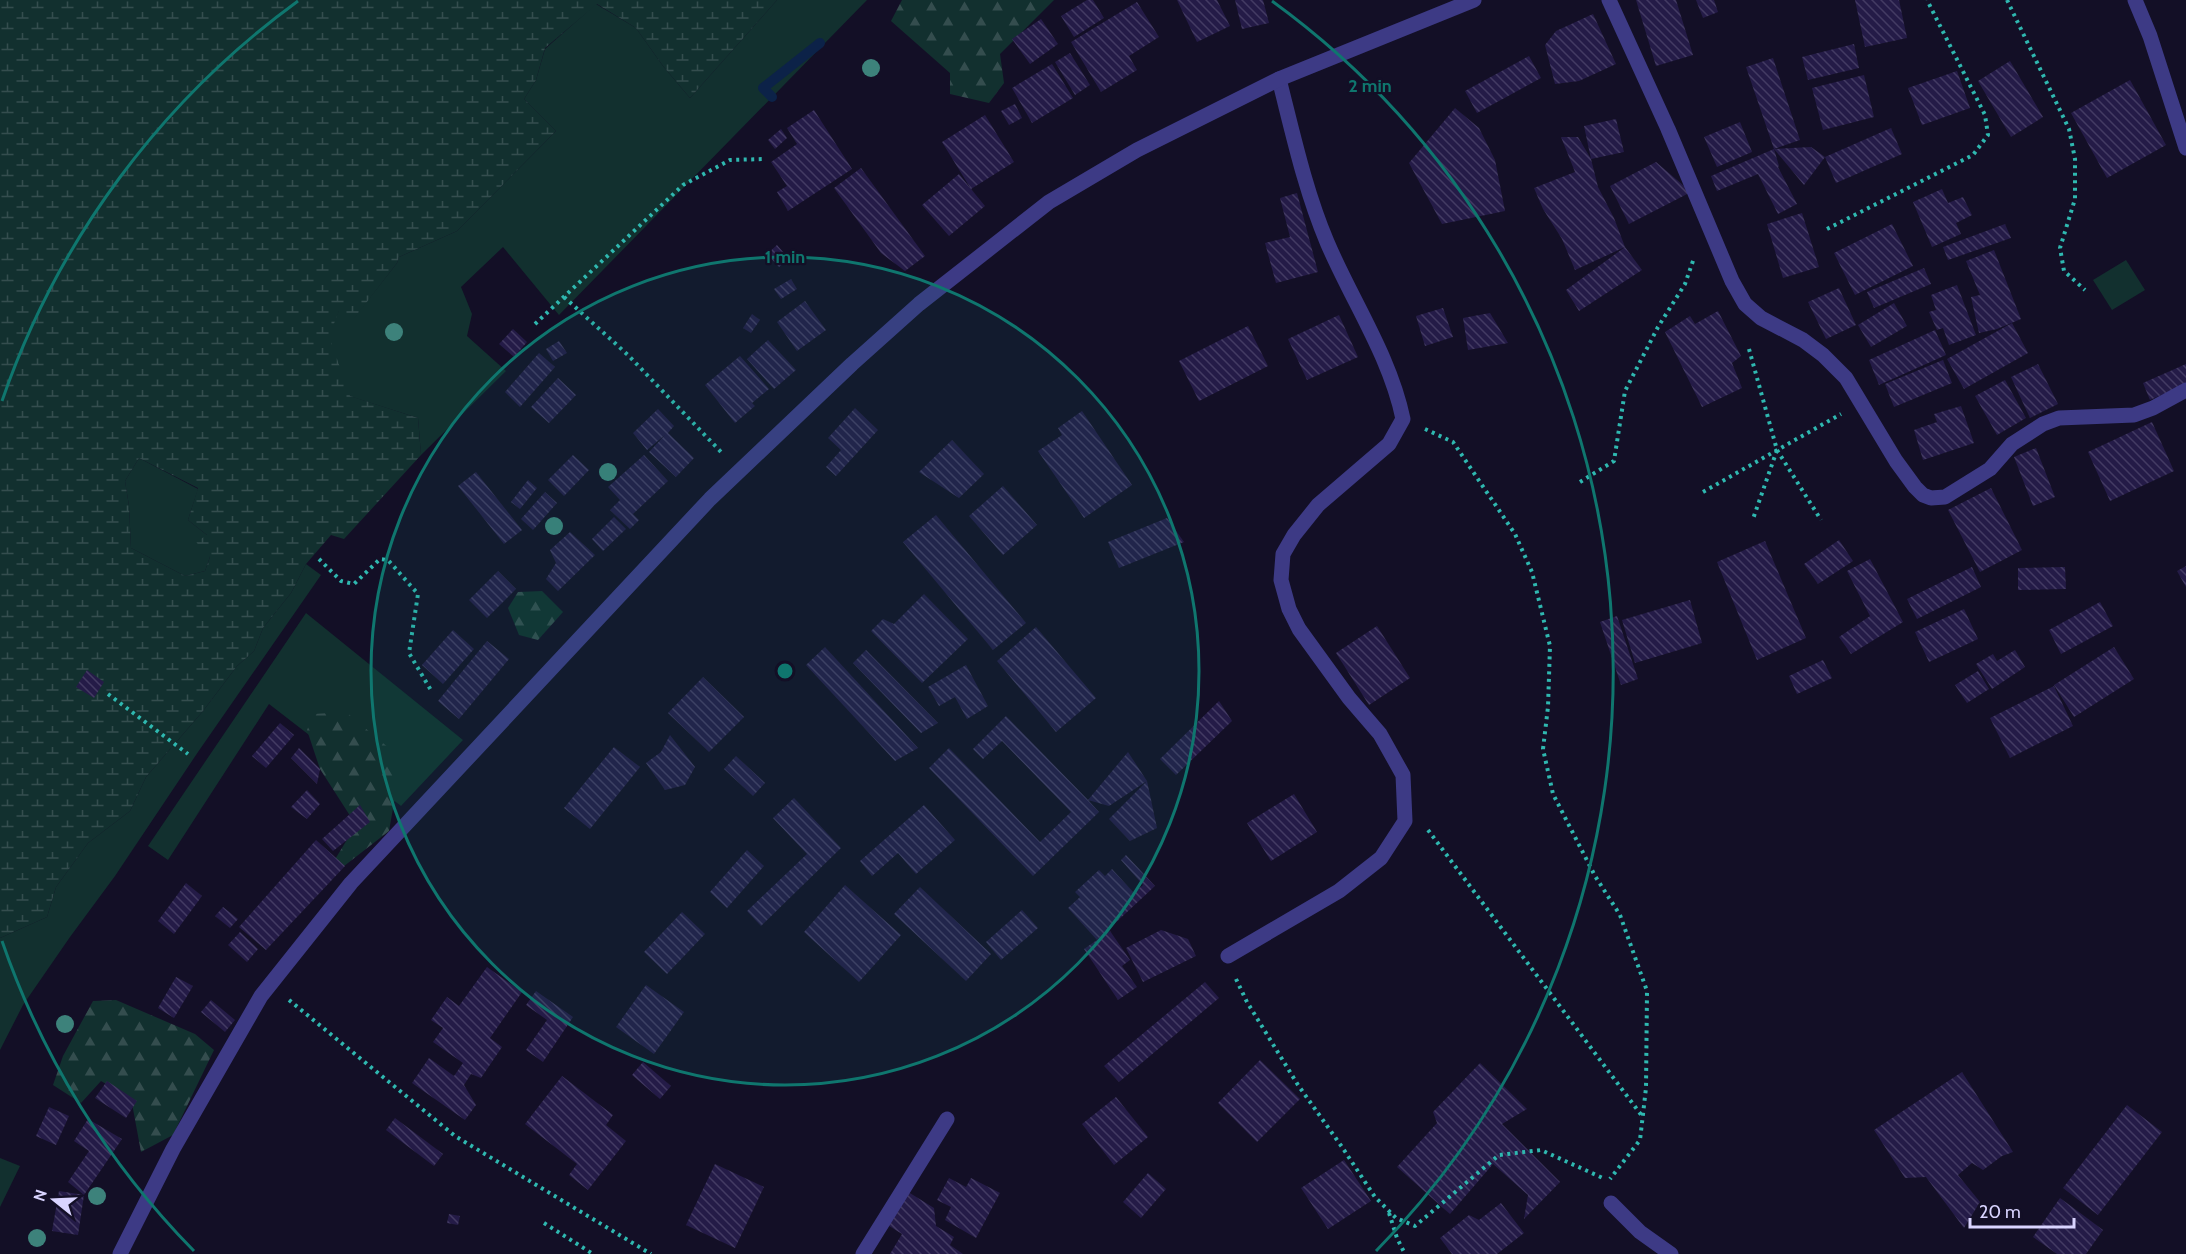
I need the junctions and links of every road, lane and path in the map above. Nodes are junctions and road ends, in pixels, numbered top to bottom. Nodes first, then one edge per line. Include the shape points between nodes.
1 (1474, 0) edge
2 (1609, 0) edge
3 (1928, 0) edge
4 (2007, 0) edge
5 (2135, 0) edge
6 (1279, 79) junction
7 (2186, 148) edge
8 (764, 159) dead end
9 (1706, 220) junction
10 (1827, 230) dead end
11 (2085, 290) dead end
12 (564, 297) junction
13 (535, 324) dead end
14 (1749, 349) dead end
15 (2186, 390) edge
16 (1861, 402) junction
17 (1404, 419) junction
18 (1777, 450) junction
19 (739, 471) junction
20 (1580, 482) dead end
21 (1703, 492) dead end
22 (1753, 519) dead end
23 (1821, 520) dead end
24 (319, 559) dead end
25 (432, 692) dead end
26 (108, 694) dead end
27 (188, 754) dead end
28 (1419, 836) dead end
29 (1228, 956) joint
30 (270, 985) junction
31 (1642, 1116) junction
32 (947, 1119) dead end
33 (1611, 1203) dead end
34 (1389, 1212) junction
35 (544, 1223) dead end
36 (120, 1254) edge
37 (593, 1254) edge
38 (651, 1254) edge
39 (863, 1254) edge
40 (1406, 1254) edge
41 (1671, 1254) edge

1 - 6 street
2 - 9 street
3 - 10 path via 1985,116 1988,135 1973,155
4 - 11 path via 2069,129 2075,159 2075,199 2060,248 2064,271
5 - 7 street
6 - 17 street via 1302,171 1327,241 1391,375
6 - 19 street via 1137,150 1049,202 919,304
8 - 12 path via 730,160 683,185
9 - 16 street via 1745,304 1823,355 1846,378
9 - 20 path via 1685,284 1625,391 1614,461
12 - 13 path
12 - 19 path via 628,355
14 - 18 path
15 - 16 street via 2134,415 2059,418 2043,424 2012,444 1990,469 1945,497 1931,498 1915,487 1896,461
16 - 18 path
17 - 29 street via 1389,444 1318,506 1294,535 1283,554 1281,580 1299,629 1380,734 1403,775 1405,820 1381,858 1339,891
17 - 31 path via 1453,442 1515,534 1532,572 1550,646 1543,749 1553,794 1620,915 1647,991
18 - 21 path
18 - 22 path
18 - 23 path
19 - 30 street via 351,883
24 - 25 path via 341,581 354,584 380,559 388,560 417,594 409,652
26 - 27 path
28 - 31 path via 1429,830
29 - 34 path via 1247,1002 1298,1085
30 - 36 street via 173,1149
30 - 38 path via 455,1136
31 - 34 path via 1640,1140 1608,1181 1541,1150 1499,1155 1415,1226
32 - 39 street
33 - 41 street via 1640,1232
34 - 40 path
35 - 37 path

